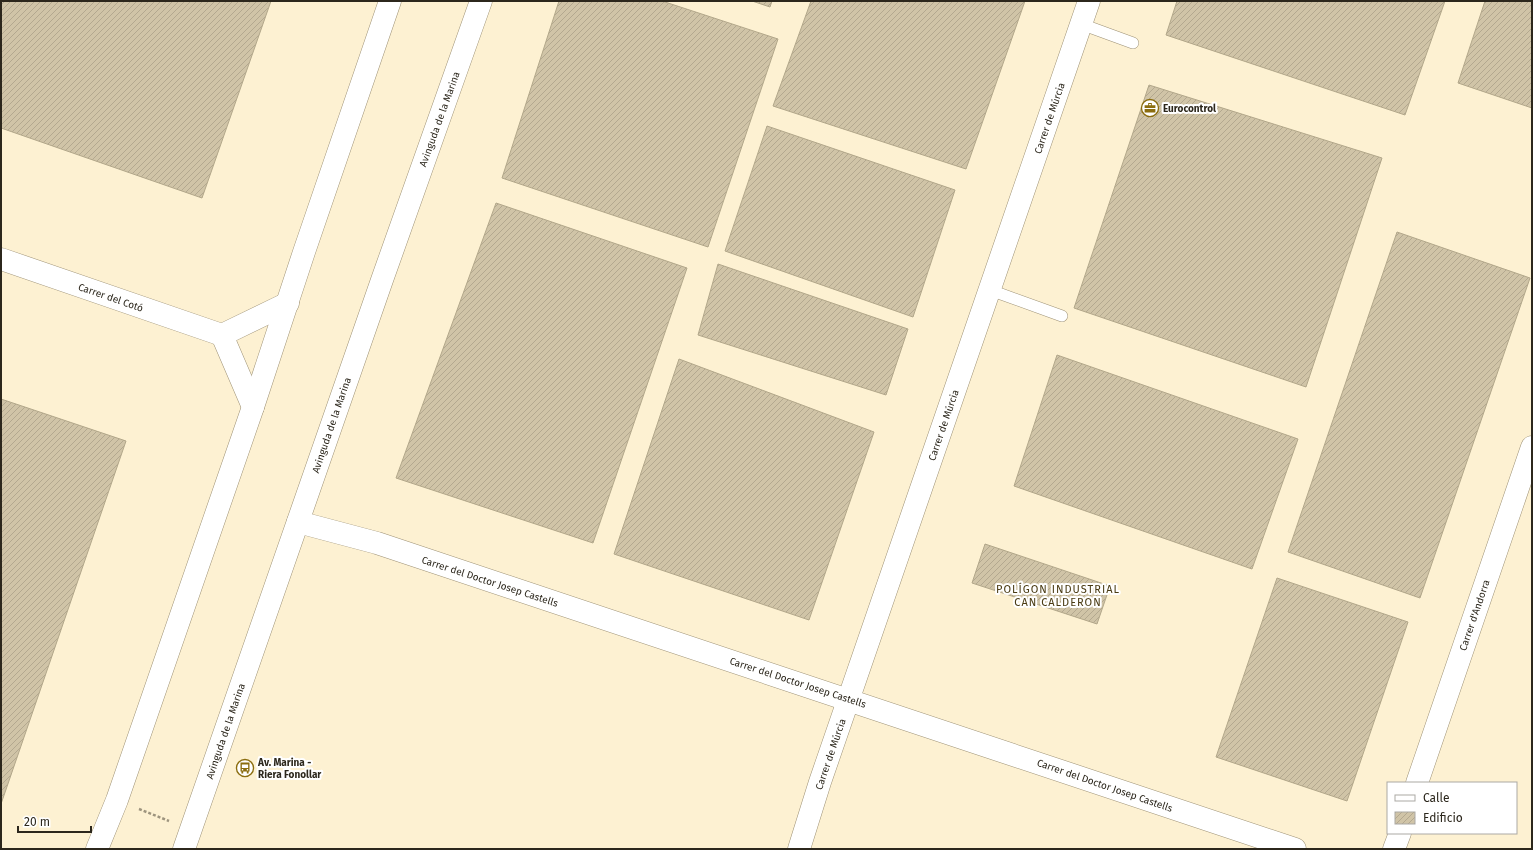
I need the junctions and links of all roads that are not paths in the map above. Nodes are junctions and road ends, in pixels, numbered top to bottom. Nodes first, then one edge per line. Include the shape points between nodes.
1 (390, 1) edge
2 (481, 1) edge
3 (1089, 1) edge
4 (1081, 24) junction
5 (1133, 43) dead end
6 (1, 259) edge
7 (990, 290) junction
8 (288, 303) junction
9 (1062, 316) dead end
10 (222, 335) junction
11 (253, 407) junction
12 (1532, 447) edge
13 (298, 522) junction
14 (848, 699) junction
15 (1417, 782) edge
16 (1400, 834) edge
17 (187, 839) edge
18 (97, 849) edge
19 (798, 849) edge
20 (1296, 849) edge
21 (1394, 849) edge

1 - 8 street
2 - 13 street, Avinguda de la Marina
3 - 4 street, Carrer de Múrcia
4 - 5 lane
4 - 7 street, Carrer de Múrcia
6 - 10 street, Carrer del Cotó
7 - 9 lane
7 - 14 street, Carrer de Múrcia
8 - 10 street
8 - 11 street
10 - 11 street
11 - 18 street via 117,800
12 - 15 street, Carrer d'Andorra
13 - 14 street, Carrer del Doctor Josep Castells via 377,543
13 - 17 street, Avinguda de la Marina
14 - 19 street, Carrer de Múrcia
14 - 20 street, Carrer del Doctor Josep Castells
16 - 21 street

